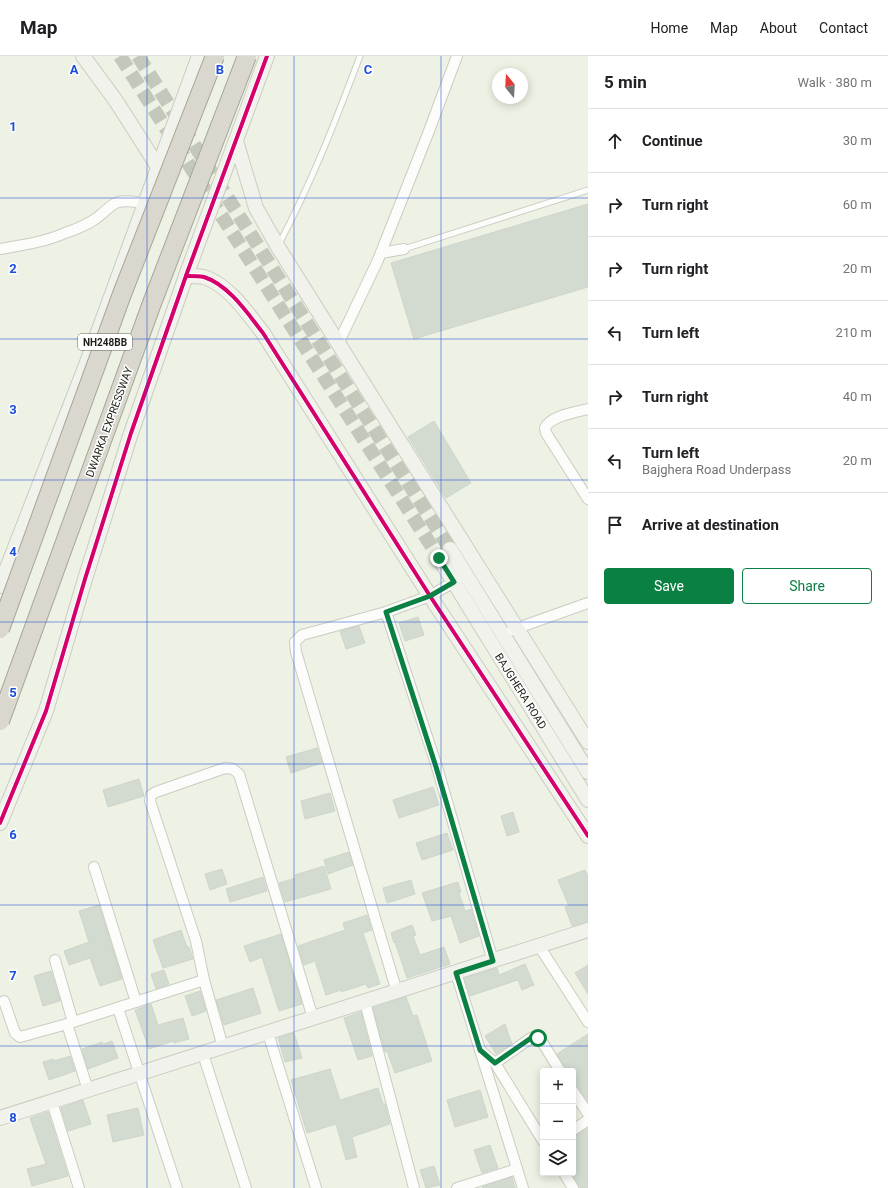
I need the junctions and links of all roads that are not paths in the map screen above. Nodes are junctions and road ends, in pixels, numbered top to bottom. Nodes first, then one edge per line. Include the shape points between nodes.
1 (83, 56) edge
2 (199, 56) edge
3 (215, 56) edge
4 (247, 56) edge
5 (267, 56) edge
6 (360, 56) edge
7 (457, 56) edge
8 (236, 141) junction
9 (158, 167) junction
10 (588, 190) edge
11 (145, 203) junction
12 (278, 248) junction
13 (404, 248) joint
14 (0, 250) edge
15 (381, 253) junction
16 (186, 276) junction
17 (338, 344) junction
18 (588, 409) edge
19 (585, 489) edge
20 (588, 500) edge
21 (450, 549) tunnel mouth
22 (439, 558) tunnel mouth
23 (466, 574) junction
24 (454, 582) junction
25 (0, 586) edge
26 (430, 596) junction
27 (588, 603) edge
28 (386, 612) junction
29 (516, 628) junction
30 (0, 630) edge
31 (503, 633) junction
32 (0, 721) edge
33 (588, 742) edge
34 (588, 772) edge
35 (588, 800) edge
36 (2, 814) edge
37 (588, 836) edge
38 (94, 867) dead end
39 (588, 930) edge
40 (538, 946) junction
41 (55, 960) dead end
42 (493, 961) junction
43 (456, 973) junction
44 (204, 980) junction
45 (397, 992) junction
46 (4, 1001) dead end
47 (136, 1002) junction
48 (365, 1002) junction
49 (118, 1008) junction
50 (313, 1018) junction
51 (588, 1022) edge
52 (70, 1023) junction
53 (268, 1033) junction
54 (223, 1047) junction
55 (480, 1050) junction
56 (203, 1054) junction
57 (495, 1063) junction
58 (558, 1068) edge
59 (139, 1074) junction
60 (88, 1090) junction
61 (576, 1096) edge
62 (52, 1102) junction
63 (588, 1114) edge
64 (0, 1118) edge
65 (588, 1120) edge
66 (576, 1128) edge
67 (542, 1140) edge
68 (517, 1169) junction
69 (566, 1176) edge
70 (79, 1188) edge
71 (177, 1188) edge
72 (246, 1188) edge
73 (316, 1188) edge
74 (414, 1188) edge
75 (457, 1188) edge
76 (523, 1188) edge
77 (573, 1188) edge

1 - 9 street via 116,101
2 - 9 street
3 - 30 highway, NH248BB, bridge via 119,301
4 - 32 highway, DWARKA EXPRESSWAY / NH248BB, bridge via 149,310
5 - 8 street
6 - 12 lane via 322,152
7 - 15 street
8 - 12 street via 256,208
8 - 16 street
9 - 11 street
10 - 13 lane
11 - 14 street via 117,202 98,217 67,233 52,239
11 - 25 street
12 - 17 street
13 - 15 street
15 - 17 street
16 - 26 street via 204,277 220,285 250,316 268,340
16 - 36 street via 131,432 46,711
17 - 29 street
18 - 19 street via 556,418 545,428 546,434
19 - 20 street
21 - 23 street, BAJGHERA ROAD
22 - 24 street, BAJGHERA ROAD
23 - 24 street
23 - 31 street, BAJGHERA ROAD
24 - 26 street
24 - 35 street, BAJGHERA ROAD
26 - 28 street
26 - 37 street
27 - 29 street
28 - 42 street via 436,767
28 - 45 street via 302,635 295,642
29 - 31 street
29 - 33 street
31 - 34 street, BAJGHERA ROAD
38 - 47 street
39 - 40 street
40 - 42 street
40 - 51 street
41 - 52 street
42 - 43 street
43 - 45 street
43 - 55 street
44 - 47 street
44 - 50 street via 196,941 150,798 156,792 229,768 239,774
44 - 54 street
45 - 48 street
46 - 52 street via 18,1037
47 - 49 street
48 - 50 street
48 - 74 street
49 - 52 street
49 - 59 street
50 - 53 street
52 - 60 street
53 - 54 street
53 - 73 street
54 - 56 street
55 - 57 street
55 - 68 street
56 - 59 street
56 - 72 street
57 - 58 street via 535,1036 541,1040
57 - 67 street
59 - 60 street
59 - 71 street
60 - 62 street
61 - 63 street
62 - 64 street
62 - 70 street
65 - 66 street
68 - 75 street
68 - 76 street
69 - 77 street

